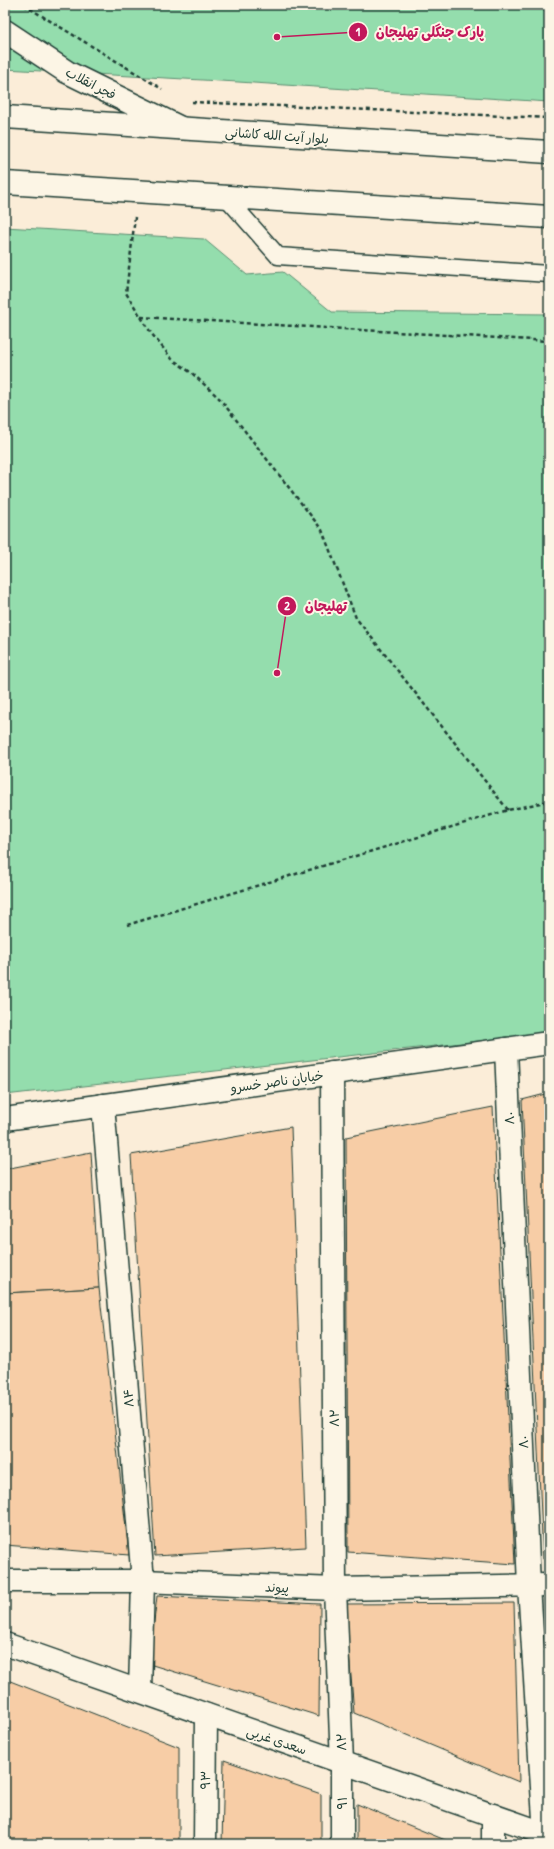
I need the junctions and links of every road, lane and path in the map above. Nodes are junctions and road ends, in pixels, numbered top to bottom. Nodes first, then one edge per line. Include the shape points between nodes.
1 (24, 5) edge
2 (5, 31) edge
3 (163, 89) dead end
4 (191, 102) dead end
5 (5, 117) edge
6 (549, 118) edge
7 (181, 128) junction
8 (549, 152) edge
9 (5, 183) edge
10 (138, 191) junction
11 (226, 196) junction
12 (549, 217) edge
13 (549, 274) edge
14 (141, 317) junction
15 (549, 341) edge
16 (549, 801) edge
17 (508, 810) junction
18 (127, 925) dead end
19 (549, 1043) edge
20 (506, 1049) junction
21 (332, 1073) junction
22 (103, 1105) junction
23 (5, 1119) edge
24 (5, 1581) edge
25 (143, 1581) junction
26 (539, 1585) edge
27 (335, 1589) junction
28 (5, 1644) edge
29 (140, 1692) junction
30 (206, 1715) junction
31 (342, 1763) junction
32 (493, 1815) junction
33 (547, 1834) edge
34 (205, 1844) edge
35 (342, 1844) edge
36 (493, 1844) edge

1 - 3 path
2 - 7 street, فجر انقلاب via 67,72
4 - 6 path
5 - 7 street, بلوار آیت الله کاشانی
7 - 8 street, بلوار آیت الله کاشانی
9 - 10 street
10 - 11 street
10 - 14 path via 126,293
11 - 12 street
11 - 13 lane via 278,256
14 - 15 path
14 - 17 path via 172,359 220,399 322,530 356,618
16 - 17 path
17 - 18 path
19 - 20 street, خیابان ناصر خسرو
20 - 21 street, خیابان ناصر خسرو
20 - 26 street, ۸۰
21 - 22 street, خیابان ناصر خسرو
21 - 27 street, ۸۲
22 - 23 street, خیابان ناصر خسرو
22 - 25 street, ۸۴
24 - 25 street, پیوند
25 - 27 street, پیوند
25 - 29 street, ۸۴
26 - 27 street, پیوند
26 - 33 street, ۸۰
27 - 31 street, ۸۲
28 - 29 street, سعدی غربی
29 - 30 street, سعدی غربی
30 - 31 street, سعدی غربی
30 - 34 street, ۹۳
31 - 32 street, سعدی غربی
31 - 35 street, ۹۱
32 - 33 street, سعدی غربی
32 - 36 street

